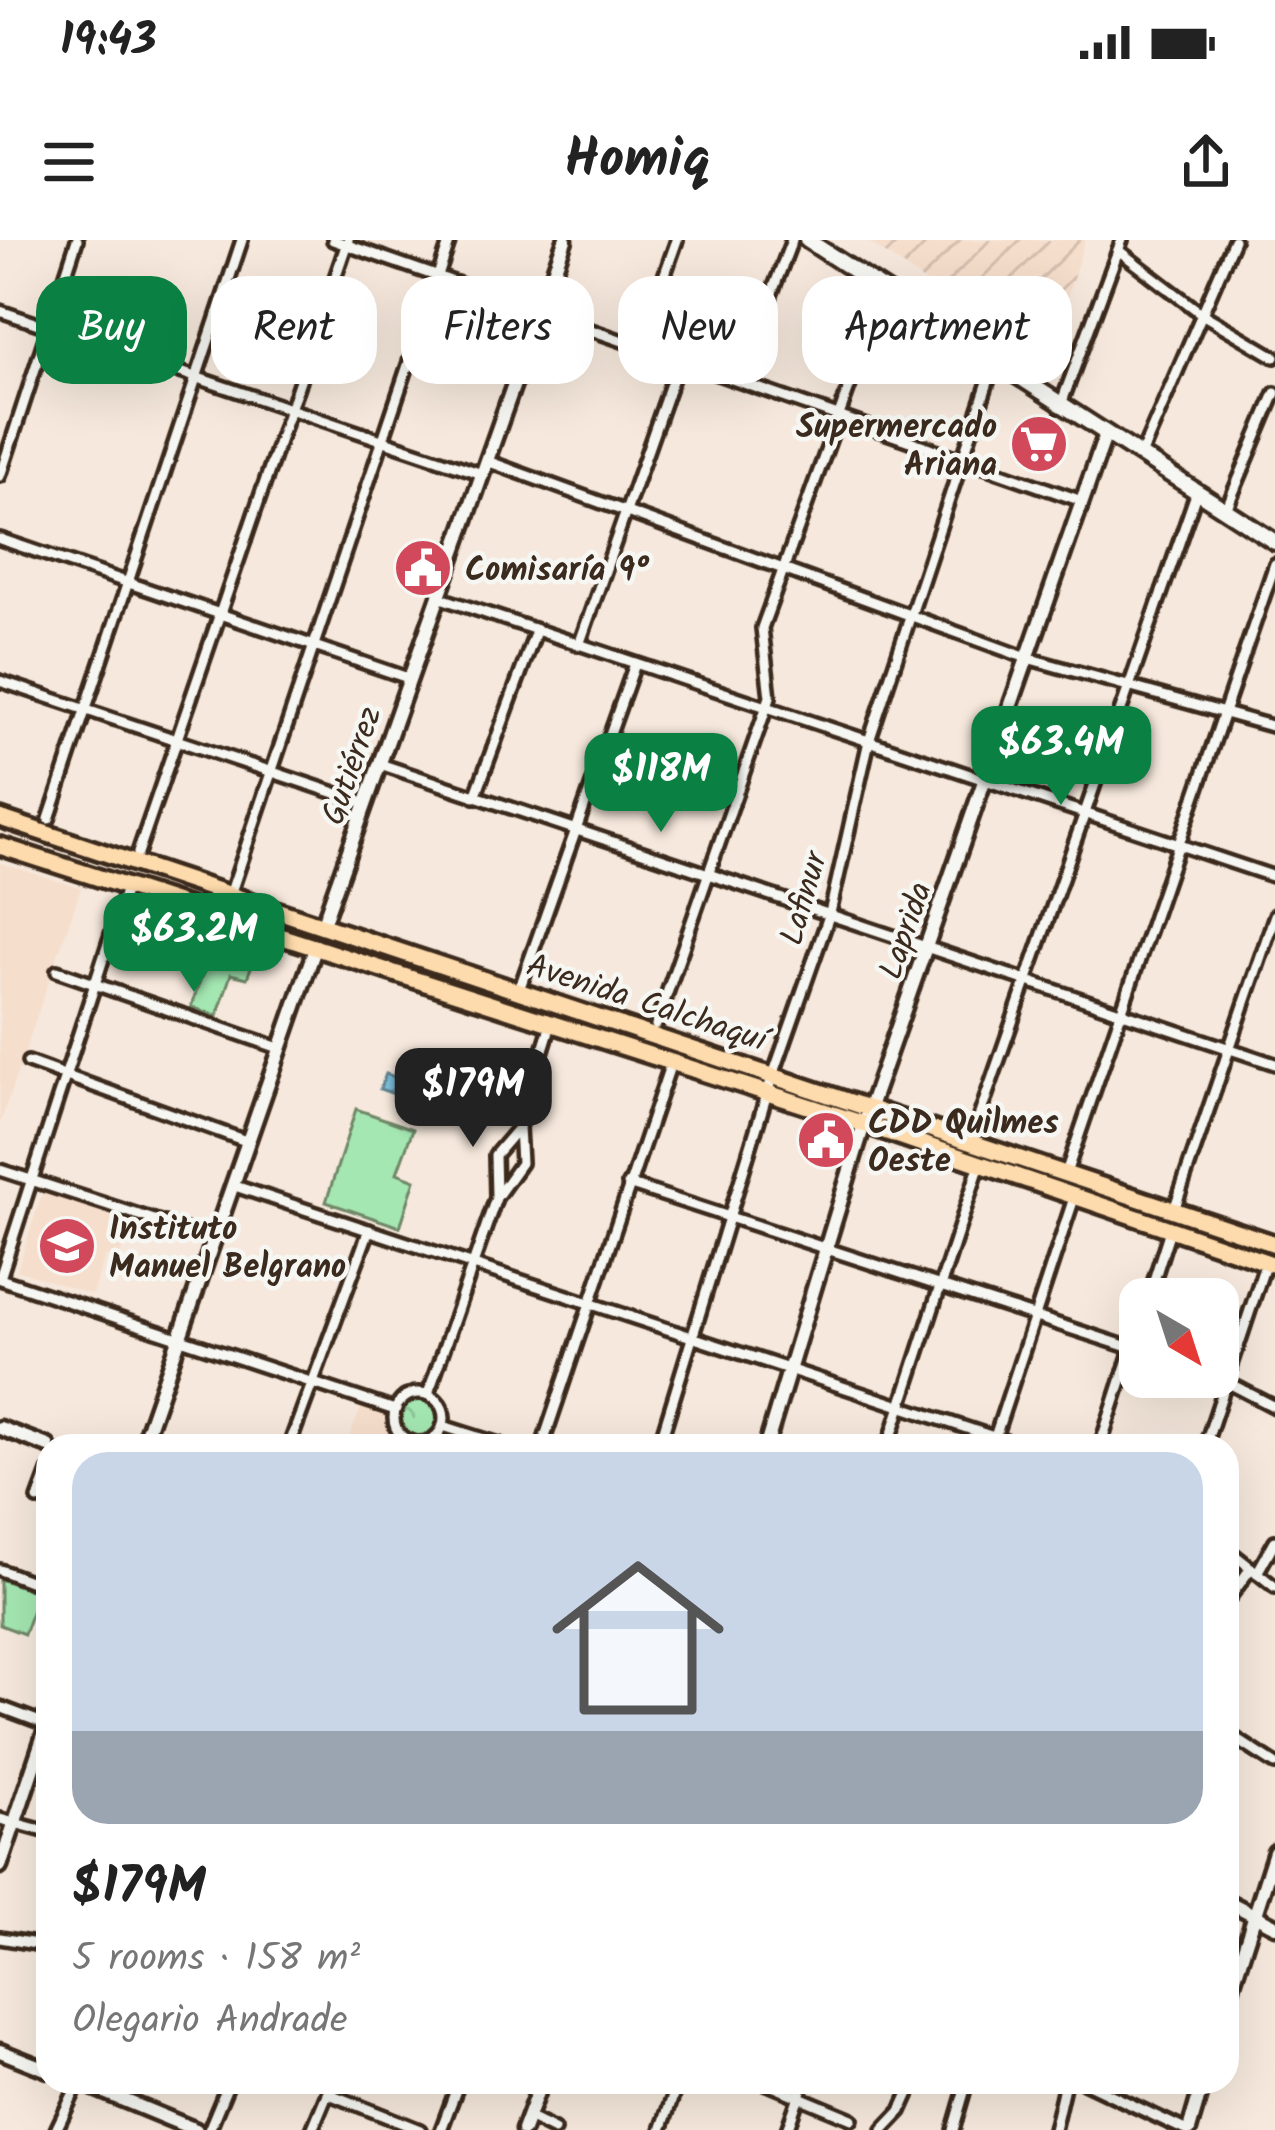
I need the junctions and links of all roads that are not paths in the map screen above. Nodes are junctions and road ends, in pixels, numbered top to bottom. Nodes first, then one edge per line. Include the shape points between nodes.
1 (77, 240) edge
2 (242, 240) edge
3 (333, 240) edge
4 (450, 240) edge
5 (565, 240) edge
6 (677, 240) edge
7 (791, 240) edge
8 (807, 240) edge
9 (1234, 240) edge
10 (347, 242) edge
11 (1119, 245) edge
12 (438, 275) junction
13 (66, 276) edge
14 (441, 276) edge
15 (552, 276) edge
16 (664, 276) edge
17 (778, 276) edge
18 (861, 276) edge
19 (0, 311) edge
20 (1202, 314) junction
21 (36, 323) edge
22 (1275, 357) edge
23 (36, 369) edge
24 (187, 374) edge
25 (197, 377) junction
26 (513, 384) edge
27 (671, 384) edge
28 (753, 384) edge
29 (849, 384) edge
30 (987, 384) edge
31 (1025, 384) edge
32 (1275, 393) edge
33 (1060, 407) junction
34 (291, 409) junction
35 (838, 414) junction
36 (1105, 436) junction
37 (383, 440) junction
38 (962, 457) junction
39 (1139, 459) junction
40 (484, 467) junction
41 (0, 476) edge
42 (1196, 494) junction
43 (1079, 500) junction
44 (626, 511) junction
45 (1225, 512) junction
46 (0, 539) edge
47 (1275, 542) edge
48 (1275, 564) edge
49 (784, 567) junction
50 (127, 582) junction
51 (438, 597) junction
52 (912, 612) junction
53 (221, 613) junction
54 (536, 631) junction
55 (314, 645) junction
56 (579, 645) junction
57 (1027, 658) junction
58 (634, 664) junction
59 (408, 678) junction
60 (0, 681) edge
61 (1129, 684) junction
62 (766, 707) junction
63 (86, 708) junction
64 (1224, 710) junction
65 (1275, 727) edge
66 (178, 739) junction
67 (869, 741) junction
68 (380, 764) junction
69 (270, 771) junction
70 (984, 780) junction
71 (475, 797) junction
72 (365, 803) junction
73 (1083, 813) junction
74 (0, 818) edge
75 (49, 819) dead end
76 (575, 830) junction
77 (1178, 843) junction
78 (0, 846) edge
79 (138, 853) dead end
80 (708, 874) junction
81 (1275, 877) edge
82 (126, 888) junction
83 (231, 892) junction
84 (830, 913) junction
85 (1275, 915) edge
86 (323, 924) junction
87 (928, 945) junction
88 (316, 946) junction
89 (58, 971) dead end
90 (1027, 977) junction
91 (94, 985) junction
92 (519, 990) junction
93 (1120, 1010) junction
94 (551, 1024) junction
95 (656, 1024) dead end
96 (279, 1048) junction
97 (1228, 1048) junction
98 (28, 1062) dead end
99 (671, 1064) junction
100 (1275, 1064) edge
101 (773, 1075) junction
102 (64, 1076) junction
103 (766, 1094) junction
104 (871, 1106) junction
105 (864, 1124) junction
106 (519, 1126) junction
107 (971, 1140) junction
108 (246, 1141) junction
109 (979, 1167) junction
110 (0, 1170) edge
111 (1066, 1173) junction
112 (30, 1180) junction
113 (628, 1184) junction
114 (232, 1185) junction
115 (496, 1198) junction
116 (1074, 1198) junction
117 (1174, 1210) junction
118 (730, 1216) junction
119 (1275, 1224) edge
120 (369, 1230) junction
121 (1170, 1230) junction
122 (213, 1238) junction
123 (1272, 1243) edge
124 (826, 1247) junction
125 (471, 1263) junction
126 (1270, 1264) edge
127 (0, 1278) edge
128 (1155, 1278) edge
129 (941, 1285) junction
130 (590, 1303) junction
131 (1037, 1316) junction
132 (180, 1337) junction
133 (692, 1337) junction
134 (1239, 1338) edge
135 (1119, 1343) edge
136 (789, 1370) junction
137 (314, 1381) junction
138 (1239, 1388) edge
139 (428, 1394) junction
140 (1119, 1395) edge
141 (1217, 1398) edge
142 (1275, 1407) edge
143 (902, 1408) junction
144 (395, 1410) junction
145 (443, 1426) junction
146 (0, 1428) edge
147 (146, 1434) edge
148 (294, 1434) edge
149 (402, 1434) edge
150 (437, 1434) edge
151 (468, 1434) edge
152 (546, 1434) edge
153 (663, 1434) edge
154 (770, 1434) edge
155 (892, 1434) edge
156 (985, 1434) edge
157 (996, 1434) edge
158 (1104, 1434) edge
159 (1208, 1434) edge
160 (36, 1442) edge
161 (1275, 1541) edge
162 (1239, 1558) edge
163 (0, 1570) edge
164 (1254, 1570) junction
165 (36, 1584) edge
166 (1239, 1587) edge
167 (1275, 1587) edge
168 (0, 1707) edge
169 (36, 1720) edge
170 (1239, 1740) edge
171 (36, 1752) edge
172 (1275, 1764) edge
173 (7, 1821) edge
174 (36, 1829) edge
175 (1275, 1852) edge
176 (0, 1866) edge
177 (1239, 1907) edge
178 (1253, 1913) junction
179 (1275, 1926) edge
180 (0, 1937) edge
181 (36, 1944) edge
182 (1239, 1961) edge
183 (0, 2051) edge
184 (36, 2065) edge
185 (74, 2094) edge
186 (109, 2094) edge
187 (224, 2094) edge
188 (326, 2094) edge
189 (344, 2094) edge
190 (454, 2094) edge
191 (537, 2094) edge
192 (674, 2094) edge
193 (792, 2094) edge
194 (800, 2094) edge
195 (909, 2094) edge
196 (963, 2094) edge
197 (1062, 2094) edge
198 (1110, 2094) edge
199 (1199, 2094) edge
200 (799, 2097) junction
201 (852, 2119) dead end
202 (526, 2124) edge
203 (56, 2130) edge
204 (196, 2130) edge
205 (209, 2130) edge
206 (312, 2130) edge
207 (419, 2130) edge
208 (441, 2130) edge
209 (554, 2130) edge
210 (661, 2130) edge
211 (787, 2130) edge
212 (883, 2130) edge
213 (952, 2130) edge
214 (1054, 2130) edge
215 (1187, 2130) edge

1 - 13 street
2 - 25 street
3 - 10 street
4 - 12 street
5 - 15 street, Gutiérrez
6 - 16 street
7 - 17 street
8 - 18 main road
9 - 20 street
10 - 12 street
10 - 34 street
11 - 20 street
11 - 33 street
12 - 14 street
12 - 37 street
19 - 21 street
20 - 22 street
20 - 39 street
23 - 41 street
24 - 25 street
25 - 34 street
25 - 50 street
26 - 40 street, Gutiérrez
27 - 44 street
28 - 35 street
29 - 35 street
30 - 38 street, Lafinur
31 - 33 main road
32 - 45 street
33 - 36 main road
34 - 37 street
34 - 53 street
35 - 38 street
35 - 49 street
36 - 39 main road
36 - 43 street, Laprida
37 - 40 street
37 - 55 street
38 - 43 street
38 - 52 street, Lafinur
39 - 42 main road
40 - 44 street
40 - 51 street, Gutiérrez
42 - 45 main road
42 - 61 street
43 - 57 street, Laprida
44 - 49 street
44 - 56 street
45 - 47 main road
46 - 50 street
48 - 64 street
49 - 52 street
49 - 62 street via 761,634 771,686
50 - 53 street
50 - 63 street
51 - 54 street
51 - 59 street, Gutiérrez
52 - 57 street
52 - 67 street, Lafinur
53 - 55 street
53 - 66 street
54 - 56 street
54 - 71 street
55 - 59 street
55 - 69 street
56 - 58 street
57 - 61 street
57 - 70 street, Laprida
58 - 62 street
58 - 76 street
59 - 68 street, Gutiérrez
60 - 63 street
61 - 64 street
61 - 73 street
62 - 67 street
62 - 80 street
63 - 66 street
63 - 75 street
64 - 65 street
64 - 77 street
66 - 69 street
66 - 79 street
67 - 70 street
67 - 84 street, Lafinur
68 - 71 street
68 - 72 street, Gutiérrez
69 - 72 street
69 - 83 street
70 - 73 street
70 - 87 street, Laprida
71 - 76 street
72 - 86 street, Gutiérrez
73 - 77 street
73 - 90 street
74 - 83 main road, Avenida Calchaquí
76 - 80 street
76 - 92 street
77 - 81 street
77 - 93 street
78 - 82 main road, Avenida Calchaquí
80 - 84 street
80 - 95 street
82 - 88 main road, Avenida Calchaquí
82 - 91 street
83 - 86 main road, Avenida Calchaquí
84 - 87 street
84 - 101 street, Lafinur
85 - 97 street
86 - 88 street, Gutiérrez
86 - 92 main road, Avenida Calchaquí
87 - 90 street
87 - 104 street, Laprida
88 - 94 main road, Avenida Calchaquí
88 - 96 street, Gutiérrez
89 - 91 street
90 - 93 street
90 - 107 street
91 - 96 street
91 - 102 street
92 - 101 main road, Avenida Calchaquí
93 - 97 street
93 - 111 street
94 - 99 main road, Avenida Calchaquí
94 - 106 street
96 - 108 street, Gutiérrez
97 - 100 street
97 - 117 street
98 - 102 street
99 - 103 main road, Avenida Calchaquí
99 - 113 street
101 - 103 street, Lafinur
101 - 104 main road, Avenida Calchaquí
102 - 108 street
102 - 112 street
103 - 105 main road, Avenida Calchaquí
103 - 118 street, Lafinur
104 - 105 street, Laprida
104 - 107 main road, Avenida Calchaquí
105 - 109 main road, Avenida Calchaquí
105 - 124 street, Laprida
106 - 115 street via 521,1163
106 - 115 street via 495,1155
107 - 111 main road, Avenida Calchaquí
108 - 114 street, Gutiérrez
109 - 116 main road, Avenida Calchaquí
109 - 129 street
110 - 112 street
111 - 117 main road, Avenida Calchaquí
112 - 122 street
112 - 127 street
113 - 118 street
113 - 130 street
114 - 120 street
114 - 122 street, Gutiérrez
115 - 125 street
116 - 121 main road, Avenida Calchaquí
116 - 131 street
117 - 123 main road, Avenida Calchaquí
118 - 124 street
118 - 133 street, Lafinur
119 - 123 street
120 - 125 street
120 - 137 street
121 - 126 main road, Avenida Calchaquí
121 - 128 street
122 - 132 street, Gutiérrez
124 - 129 street
124 - 136 street, Laprida
125 - 130 street
125 - 139 street
126 - 134 street
127 - 132 street
129 - 131 street
129 - 143 street
130 - 133 street
130 - 152 street
131 - 135 street
131 - 157 street
132 - 137 street
132 - 147 street, Gutiérrez
133 - 136 street
133 - 153 street, Lafinur
136 - 143 street
136 - 154 street, Laprida
137 - 144 street
137 - 148 street
138 - 142 street
139 - 144 street via 404,1397
139 - 145 street via 444,1410
140 - 158 street
141 - 159 street
143 - 155 street
143 - 156 street
144 - 149 street
145 - 150 street
145 - 151 street
146 - 160 street
161 - 164 street
162 - 164 street
163 - 165 street
164 - 166 street
164 - 167 street
168 - 169 street
170 - 172 street
171 - 173 street
173 - 174 street
173 - 176 street
175 - 178 street
177 - 178 street
178 - 179 street
178 - 182 street
180 - 181 street
183 - 184 street
185 - 203 street
186 - 204 street
187 - 205 street
188 - 206 street
189 - 207 street
190 - 208 street
191 - 202 street
192 - 210 street
193 - 200 street
194 - 200 street
195 - 212 street
196 - 213 street
197 - 214 street
198 - 215 street
199 - 215 street
200 - 201 street
200 - 211 street
202 - 209 street

